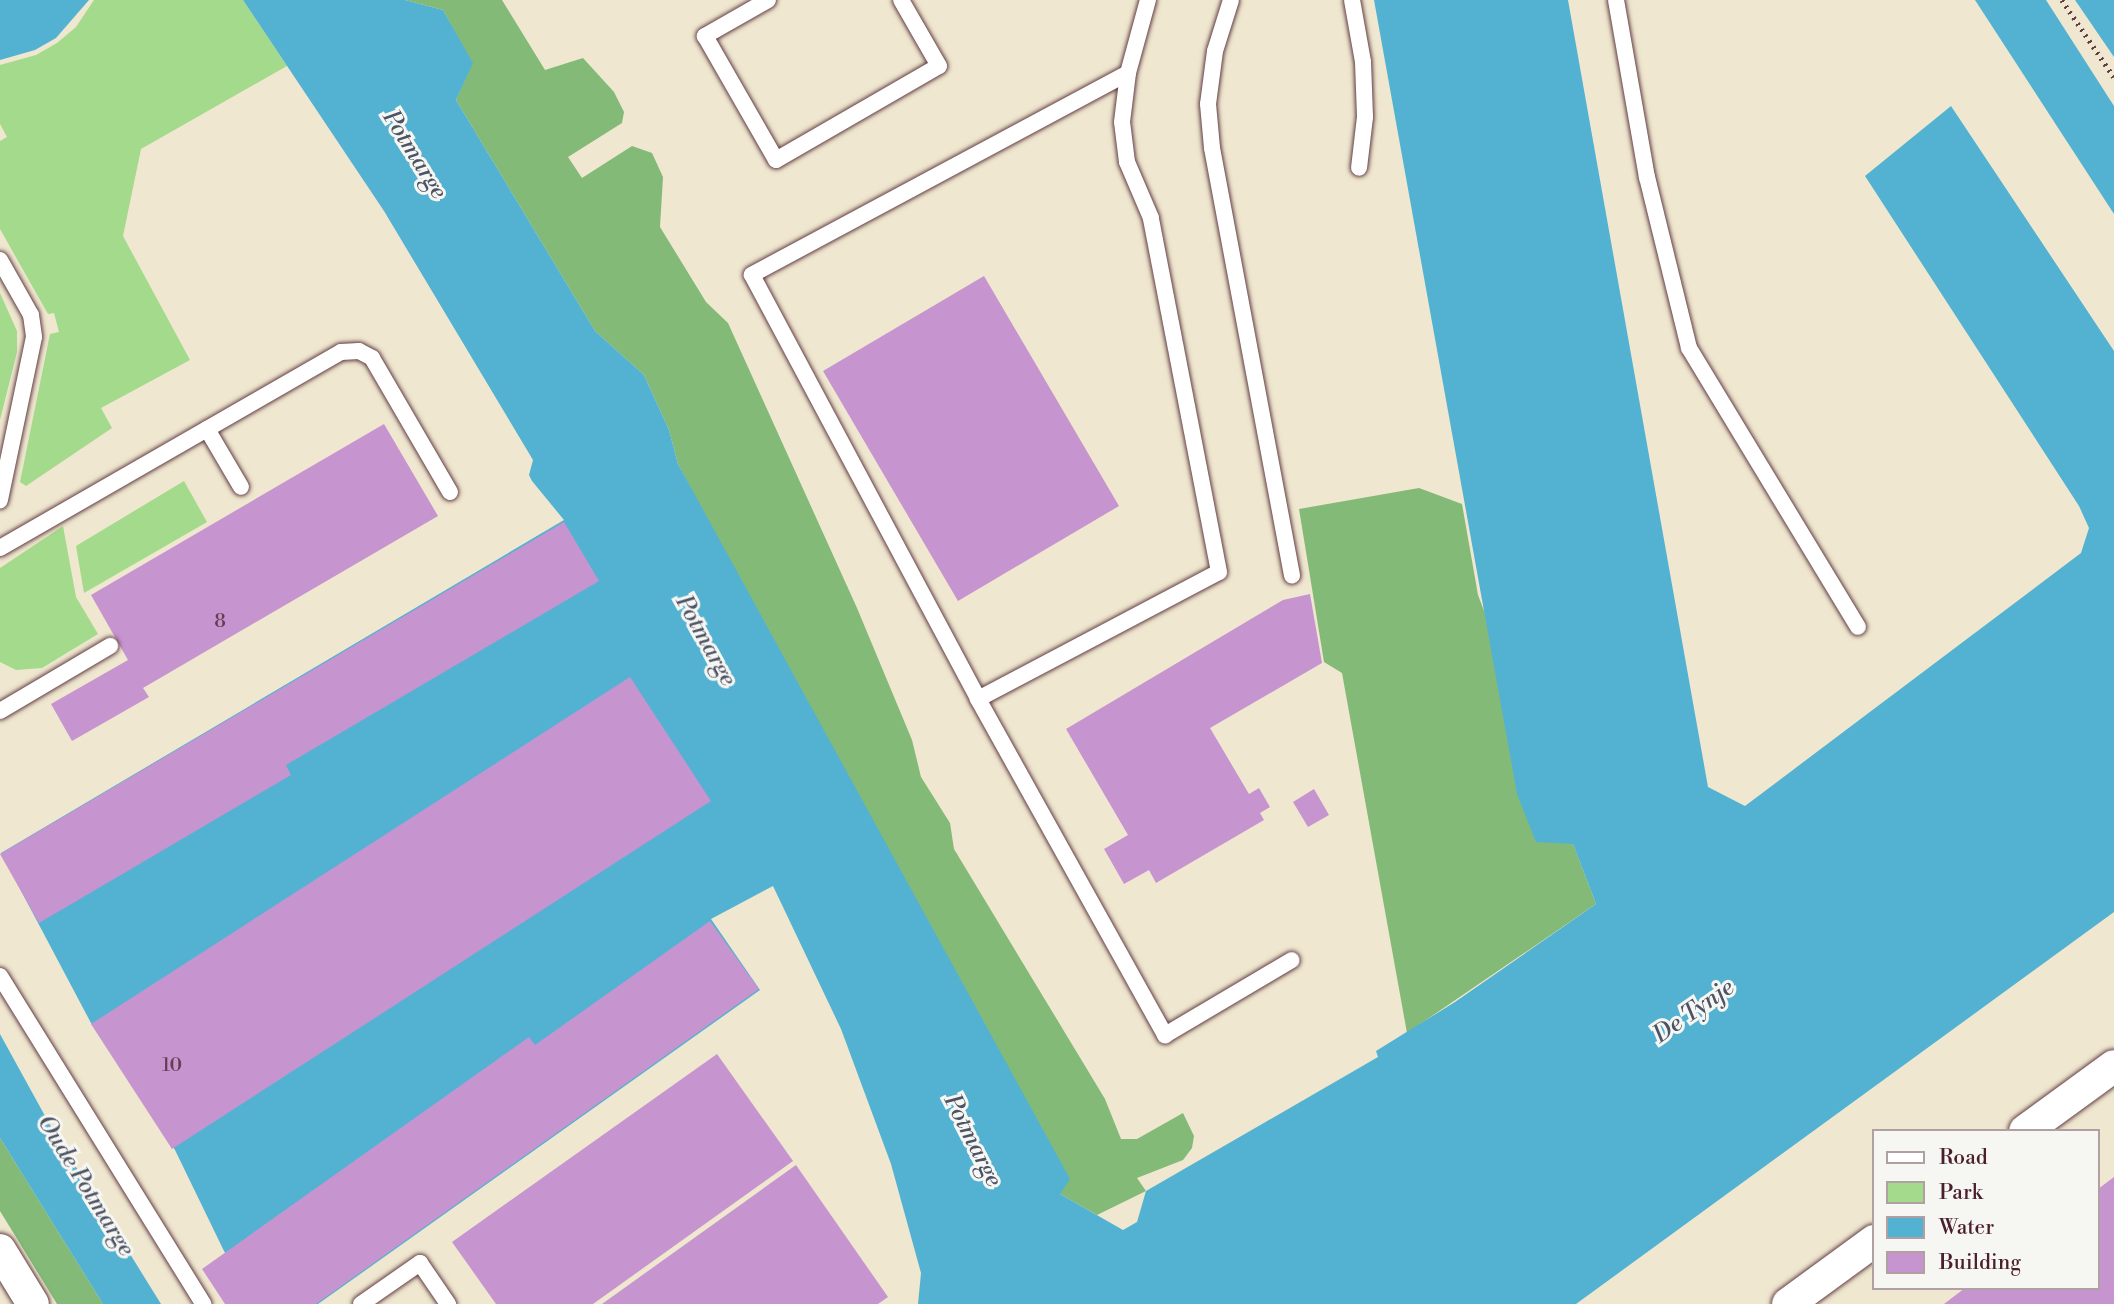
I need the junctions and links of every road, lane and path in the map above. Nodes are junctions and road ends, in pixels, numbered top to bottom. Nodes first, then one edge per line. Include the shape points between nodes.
1 (768, 0) edge
2 (901, 0) edge
3 (1148, 0) edge
4 (1231, 0) edge
5 (1352, 0) edge
6 (1616, 0) edge
7 (2062, 0) edge
8 (1128, 73) junction
9 (2114, 77) edge
10 (1359, 168) dead end
11 (0, 260) edge
12 (207, 429) junction
13 (241, 487) dead end
14 (450, 492) dead end
15 (0, 500) edge
16 (0, 548) edge
17 (1292, 576) dead end
18 (1858, 627) dead end
19 (110, 646) dead end
20 (978, 699) junction
21 (0, 711) edge
22 (1292, 960) dead end
23 (0, 976) edge
24 (2114, 1066) edge
25 (2028, 1129) edge
26 (1872, 1242) edge
27 (0, 1250) edge
28 (33, 1304) edge
29 (203, 1304) edge
30 (361, 1304) edge
31 (448, 1304) edge
32 (1788, 1304) edge

1 - 2 lane via 705,36 776,160 939,66
3 - 8 lane
4 - 17 lane via 1215,51 1208,104 1211,137
5 - 10 lane via 1363,62 1365,117
6 - 18 lane via 1647,177 1689,348
7 - 9 path
8 - 20 lane via 1122,122 1127,162 1151,218 1219,572
8 - 20 lane via 752,275
11 - 15 lane via 31,315 34,337
12 - 13 lane
12 - 14 lane via 341,352 359,351 372,358
12 - 16 lane
19 - 21 lane
20 - 22 lane via 1165,1035
23 - 29 lane
24 - 25 street
26 - 32 street
27 - 28 street
30 - 31 lane via 420,1263

